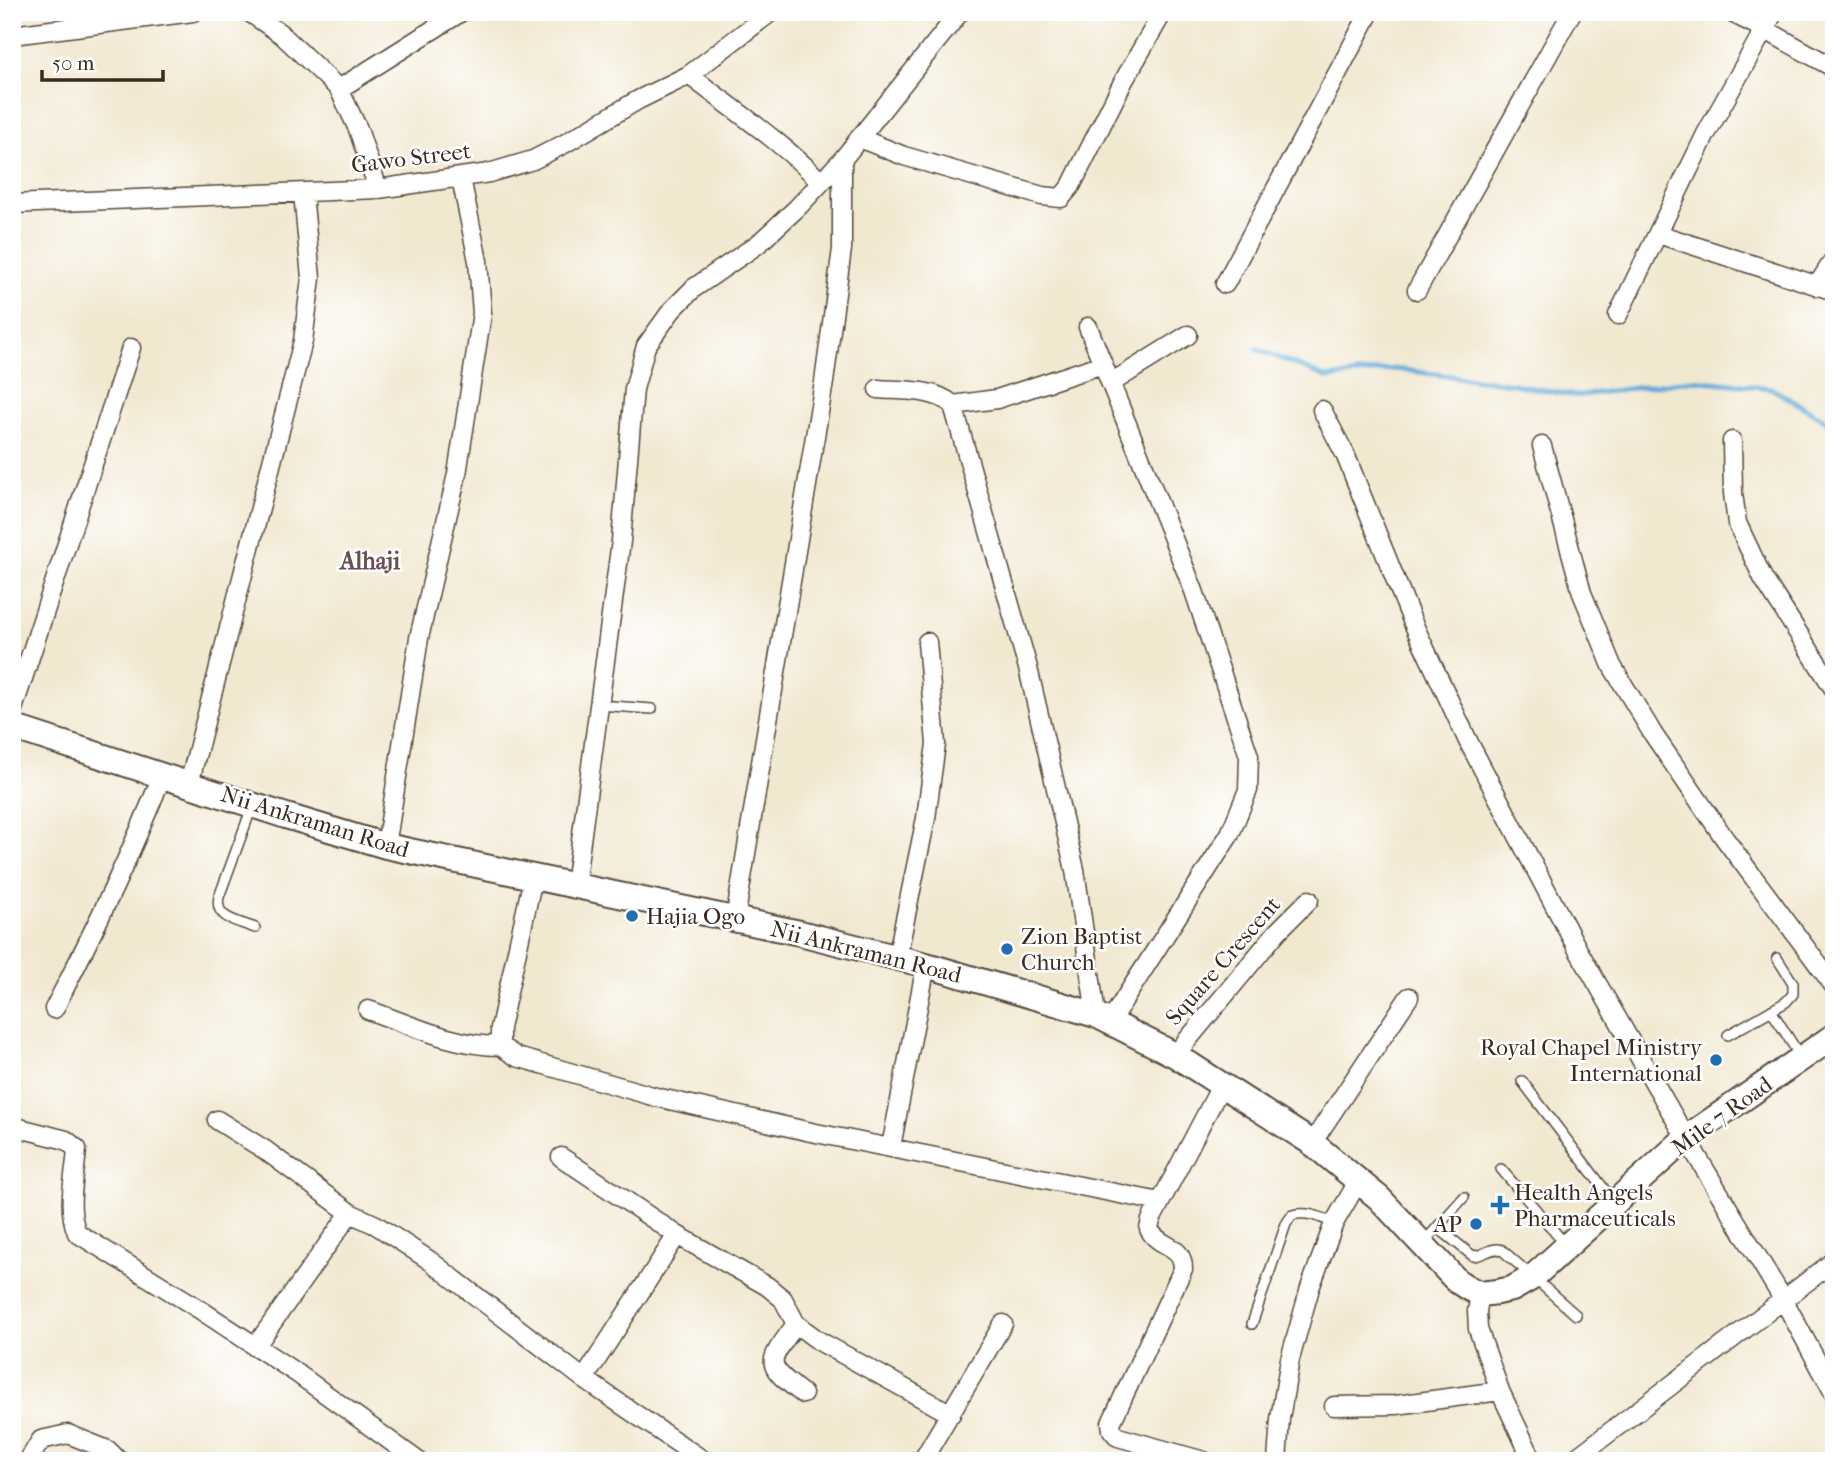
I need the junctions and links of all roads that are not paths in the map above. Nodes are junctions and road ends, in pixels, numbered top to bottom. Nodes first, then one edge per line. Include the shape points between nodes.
1 (193, 12) edge
2 (249, 12) edge
3 (461, 12) edge
4 (771, 12) edge
5 (960, 12) edge
6 (1163, 12) edge
7 (1370, 12) edge
8 (1572, 12) edge
9 (1730, 12) edge
10 (1774, 12) edge
11 (1764, 29) junction
12 (12, 35) edge
13 (1834, 68) edge
14 (689, 75) junction
15 (339, 89) junction
16 (859, 138) junction
17 (842, 160) junction
18 (461, 178) junction
19 (821, 182) junction
20 (378, 189) junction
21 (303, 193) junction
22 (12, 204) edge
23 (1657, 234) junction
24 (1834, 259) edge
25 (1225, 284) dead end
26 (1825, 289) edge
27 (1417, 290) dead end
28 (1618, 315) dead end
29 (1088, 327) dead end
30 (1188, 335) dead end
31 (131, 348) dead end
32 (1103, 364) junction
33 (1111, 383) junction
34 (878, 389) dead end
35 (953, 405) junction
36 (1322, 410) dead end
37 (1732, 441) dead end
38 (1542, 446) dead end
39 (927, 642) dead end
40 (1834, 689) edge
41 (599, 705) junction
42 (652, 709) dead end
43 (12, 712) edge
44 (12, 727) edge
45 (162, 776) junction
46 (188, 784) junction
47 (252, 805) junction
48 (386, 846) junction
49 (533, 878) junction
50 (575, 886) junction
51 (1309, 900) dead end
52 (735, 920) junction
53 (255, 928) dead end
54 (897, 958) junction
55 (1777, 958) dead end
56 (926, 965) junction
57 (1834, 986) edge
58 (1409, 997) dead end
59 (54, 1009) dead end
60 (368, 1010) dead end
61 (1771, 1010) junction
62 (1102, 1019) junction
63 (1728, 1035) dead end
64 (1834, 1036) edge
65 (500, 1046) junction
66 (1175, 1055) junction
67 (1801, 1058) junction
68 (1522, 1081) dead end
69 (1221, 1086) junction
70 (217, 1119) dead end
71 (12, 1126) edge
72 (1686, 1138) junction
73 (1312, 1143) junction
74 (891, 1147) junction
75 (561, 1157) dead end
76 (1501, 1170) dead end
77 (1359, 1180) junction
78 (1464, 1197) dead end
79 (1160, 1202) junction
80 (1615, 1203) junction
81 (350, 1213) junction
82 (1334, 1223) junction
83 (677, 1235) junction
84 (1431, 1235) junction
85 (1567, 1246) junction
86 (1834, 1261) edge
87 (1533, 1277) junction
88 (1480, 1294) junction
89 (1783, 1299) junction
90 (1576, 1315) dead end
91 (796, 1324) junction
92 (1003, 1324) dead end
93 (1252, 1324) dead end
94 (255, 1347) junction
95 (584, 1379) junction
96 (1500, 1391) junction
97 (1834, 1393) edge
98 (803, 1394) dead end
99 (1334, 1406) dead end
100 (951, 1414) junction
101 (1834, 1457) edge
102 (28, 1461) edge
103 (119, 1461) edge
104 (418, 1461) edge
105 (704, 1461) edge
106 (922, 1461) edge
107 (1204, 1461) edge
108 (1277, 1461) edge
109 (1533, 1461) edge
110 (1572, 1461) edge
111 (1830, 1461) edge

1 - 12 street
2 - 15 street via 281,34
3 - 15 street
4 - 14 street, Gawo Street
5 - 16 street
6 - 16 street via 1061,198 904,156
7 - 25 street
8 - 27 street
9 - 11 street
10 - 11 street
11 - 13 street
11 - 23 street
14 - 18 street, Gawo Street via 533,160
14 - 19 street via 794,154
15 - 20 street
16 - 17 street
17 - 19 street
17 - 52 street via 842,249 824,382
18 - 20 street, Gawo Street
18 - 48 street via 478,261 482,313 457,474 419,638
19 - 41 street via 758,244 694,288 646,346 634,389 621,541
20 - 21 street, Gawo Street
21 - 22 street, Gawo Street
21 - 46 street via 311,278 303,341
23 - 26 street
23 - 28 street
24 - 26 street
29 - 32 street
30 - 33 street
31 - 43 street
32 - 33 street
32 - 35 street via 998,399
33 - 62 street via 1195,590 1249,756 1248,790 1230,834
34 - 35 street via 930,394
35 - 62 street via 1031,681 1075,870
36 - 72 street via 1468,741 1578,950
37 - 40 street via 1737,523 1763,578
38 - 57 street via 1582,593 1612,666 1725,839
39 - 54 street via 936,754
41 - 42 lane
41 - 50 street
44 - 45 street, Nii Ankraman Road
45 - 46 street, Nii Ankraman Road
45 - 59 street via 105,910
46 - 47 street, Nii Ankraman Road
47 - 48 street, Nii Ankraman Road
47 - 53 lane via 218,907 222,915
48 - 49 street, Nii Ankraman Road
49 - 50 street, Nii Ankraman Road
49 - 65 street
50 - 52 street, Nii Ankraman Road
51 - 66 street, Square Crescent
52 - 54 street, Nii Ankraman Road
54 - 56 street, Nii Ankraman Road
55 - 61 lane via 1793,983 1793,994
56 - 62 street, Nii Ankraman Road
56 - 74 street
58 - 73 street
60 - 65 street via 456,1041
61 - 63 lane
61 - 67 lane
62 - 66 street, Nii Ankraman Road
64 - 67 street, Mile 7 Road
65 - 74 street via 517,1057 656,1097
66 - 69 street, Nii Ankraman Road
67 - 72 street, Mile 7 Road
68 - 80 lane
69 - 73 street, Nii Ankraman Road
69 - 79 street
70 - 81 street
71 - 94 street via 66,1140 77,1149 71,1204 77,1233
72 - 80 street, Mile 7 Road
72 - 89 street
73 - 77 street, Nii Ankraman Road
74 - 79 street
75 - 83 street
76 - 85 lane
77 - 82 street
77 - 84 street, Nii Ankraman Road
78 - 84 lane
79 - 107 street via 1149,1229 1152,1237 1178,1252 1183,1269 1111,1423 1118,1437
80 - 85 street, Mile 7 Road
81 - 94 street
81 - 95 street via 429,1260
82 - 93 lane via 1313,1214 1292,1215
82 - 108 street via 1290,1359
83 - 91 street via 777,1293
83 - 95 street
84 - 87 lane via 1468,1254 1479,1256 1497,1248
84 - 88 street, Nii Ankraman Road via 1457,1280
85 - 87 street, Mile 7 Road
86 - 89 street
87 - 88 street, Mile 7 Road via 1512,1289
87 - 90 lane
88 - 96 street via 1478,1329
89 - 97 street
89 - 110 street
91 - 98 street via 775,1353 773,1366
91 - 100 street
92 - 100 street
94 - 104 street
95 - 105 street
96 - 99 street via 1396,1405
96 - 109 street
100 - 106 street
101 - 111 lane
102 - 103 street via 41,1440 68,1434 108,1450

